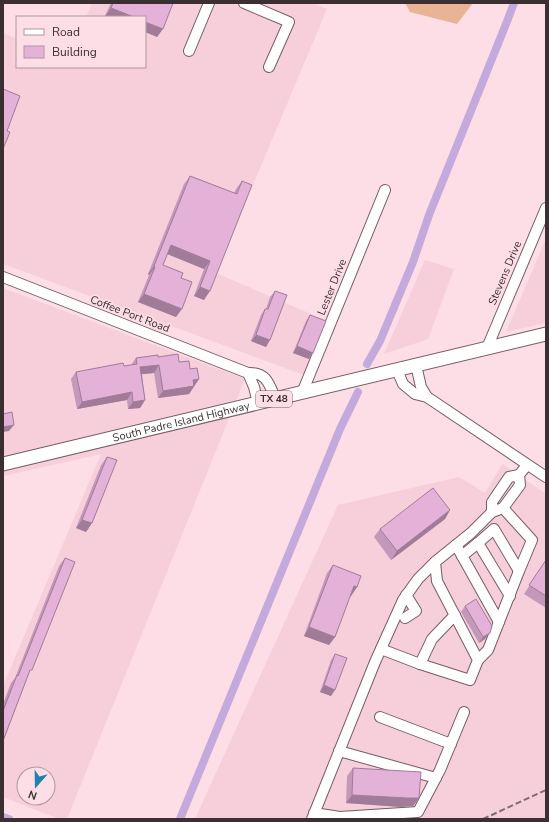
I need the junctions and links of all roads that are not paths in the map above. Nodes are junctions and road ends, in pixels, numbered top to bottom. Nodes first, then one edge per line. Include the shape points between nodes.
1 (209, 3) edge
2 (244, 3) edge
3 (189, 51) dead end
4 (269, 68) dead end
5 (385, 190) dead end
6 (546, 208) edge
7 (3, 277) edge
8 (546, 334) edge
9 (487, 348) junction
10 (416, 365) junction
11 (397, 370) junction
12 (248, 373) junction
13 (302, 393) junction
14 (275, 398) junction
15 (427, 398) junction
16 (258, 403) junction
17 (3, 464) edge
18 (527, 464) junction
19 (519, 475) junction
20 (546, 477) edge
21 (503, 508) junction
22 (492, 512) junction
23 (478, 543) junction
24 (456, 545) junction
25 (462, 556) junction
26 (435, 562) junction
27 (519, 571) junction
28 (406, 595) junction
29 (510, 596) junction
30 (455, 615) junction
31 (405, 618) dead end
32 (499, 622) junction
33 (381, 649) junction
34 (478, 660) junction
35 (420, 664) junction
36 (464, 712) dead end
37 (380, 716) dead end
38 (451, 744) junction
39 (339, 751) junction
40 (436, 778) junction
41 (313, 816) edge

1 - 3 street
2 - 4 street via 289,22
5 - 13 street, Lester Drive
6 - 9 street, Stevens Drive
7 - 12 street, Coffee Port Road
8 - 9 main road, South Padre Island Highway / TX 48
9 - 10 main road, South Padre Island Highway / TX 48
10 - 11 main road, South Padre Island Highway / TX 48
10 - 15 street via 421,387
11 - 13 main road, South Padre Island Highway / TX 48
11 - 15 street via 403,384 415,394
12 - 14 street, Coffee Port Road via 256,373 264,378
12 - 16 street
13 - 14 main road, South Padre Island Highway / TX 48
14 - 16 main road, South Padre Island Highway / TX 48
15 - 18 street
16 - 17 main road, South Padre Island Highway / TX 48
18 - 19 street
18 - 20 street
19 - 21 street via 520,485
19 - 22 street via 509,477 492,502
21 - 22 street
21 - 27 street via 532,540
22 - 24 street
23 - 25 street
23 - 27 street via 494,529
23 - 29 street
24 - 25 street
24 - 26 street
25 - 32 street
26 - 28 street
26 - 30 street via 437,581
27 - 29 street
28 - 31 street via 416,611
28 - 33 street
29 - 32 street
30 - 34 street
30 - 35 street via 432,639
32 - 34 street via 488,650
33 - 35 street
33 - 39 street
34 - 35 street via 470,680
36 - 38 street
37 - 38 street
38 - 40 street
39 - 40 street
39 - 41 street
40 - 41 street via 418,812 340,817

